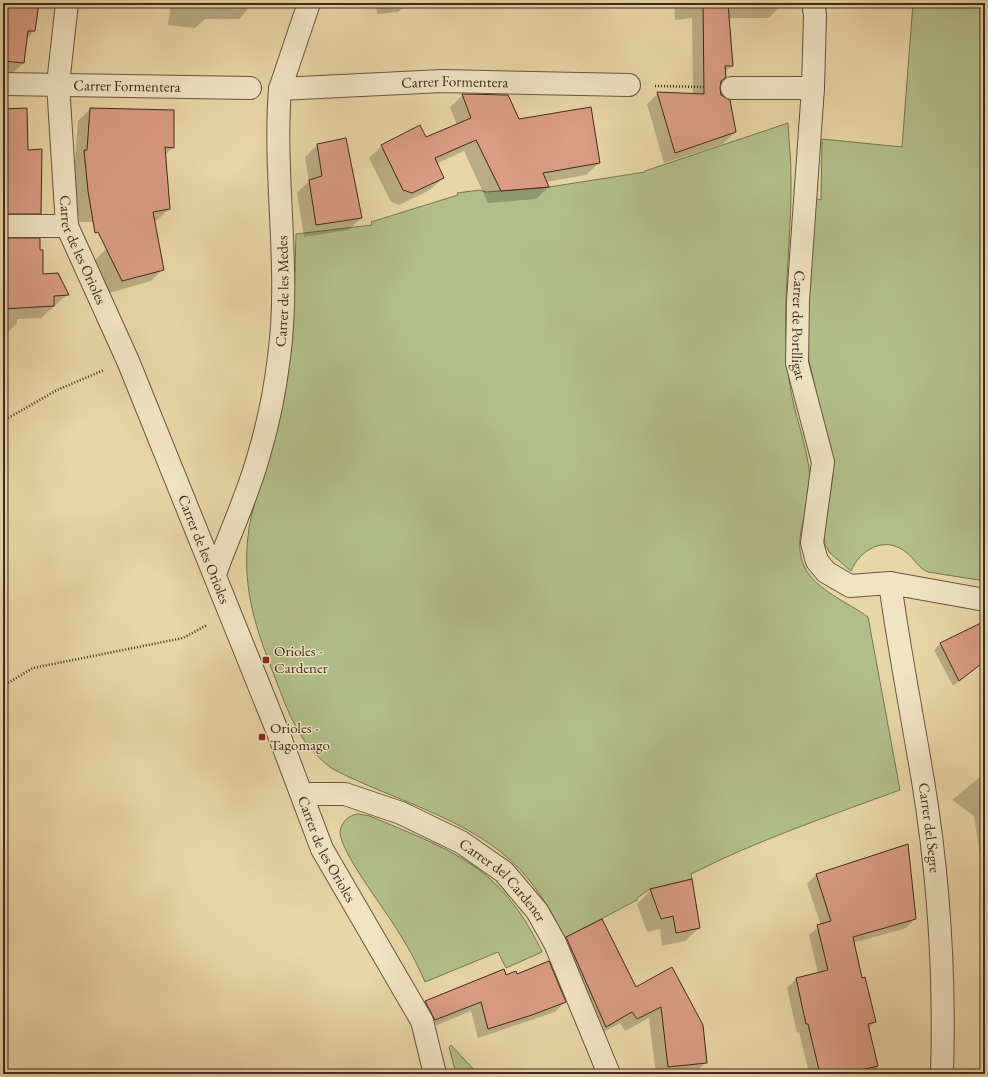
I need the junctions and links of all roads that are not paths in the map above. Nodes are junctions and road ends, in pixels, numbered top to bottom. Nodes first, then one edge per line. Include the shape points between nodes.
1 (67, 3) edge
2 (309, 3) edge
3 (813, 3) edge
4 (3, 84) edge
5 (58, 84) junction
6 (629, 85) road end
7 (250, 88) dead end
8 (732, 88) road end
9 (813, 88) junction
10 (280, 89) junction
11 (3, 226) edge
12 (67, 226) junction
13 (215, 574) junction
14 (890, 583) junction
15 (985, 600) edge
16 (303, 794) junction
17 (435, 1074) edge
18 (609, 1074) edge
19 (942, 1074) edge

1 - 5 street, Carrer de les Orioles
2 - 10 street, Carrer de les Medes
3 - 9 street, Carrer de Portlligat
4 - 5 street, Carrer Formentera
5 - 7 street, Carrer Formentera
5 - 12 street, Carrer de les Orioles
6 - 10 street, Carrer Formentera via 442,81
8 - 9 street
9 - 14 street, Carrer de Portlligat via 798,300 797,363 823,462 812,543 817,561 826,572 850,586
10 - 13 street, Carrer de les Medes via 277,142 283,299 280,357 258,458
11 - 12 street
12 - 13 street, Carrer de les Orioles via 128,360
13 - 16 street, Carrer de les Orioles
14 - 15 street, Carrer de Portlligat
14 - 19 street, Carrer del Segre via 923,782 940,916 944,1017
16 - 17 street, Carrer de les Orioles via 322,849 422,1021
16 - 18 street, Carrer del Cardener via 345,794 401,813 461,842 504,872 537,911 555,943

